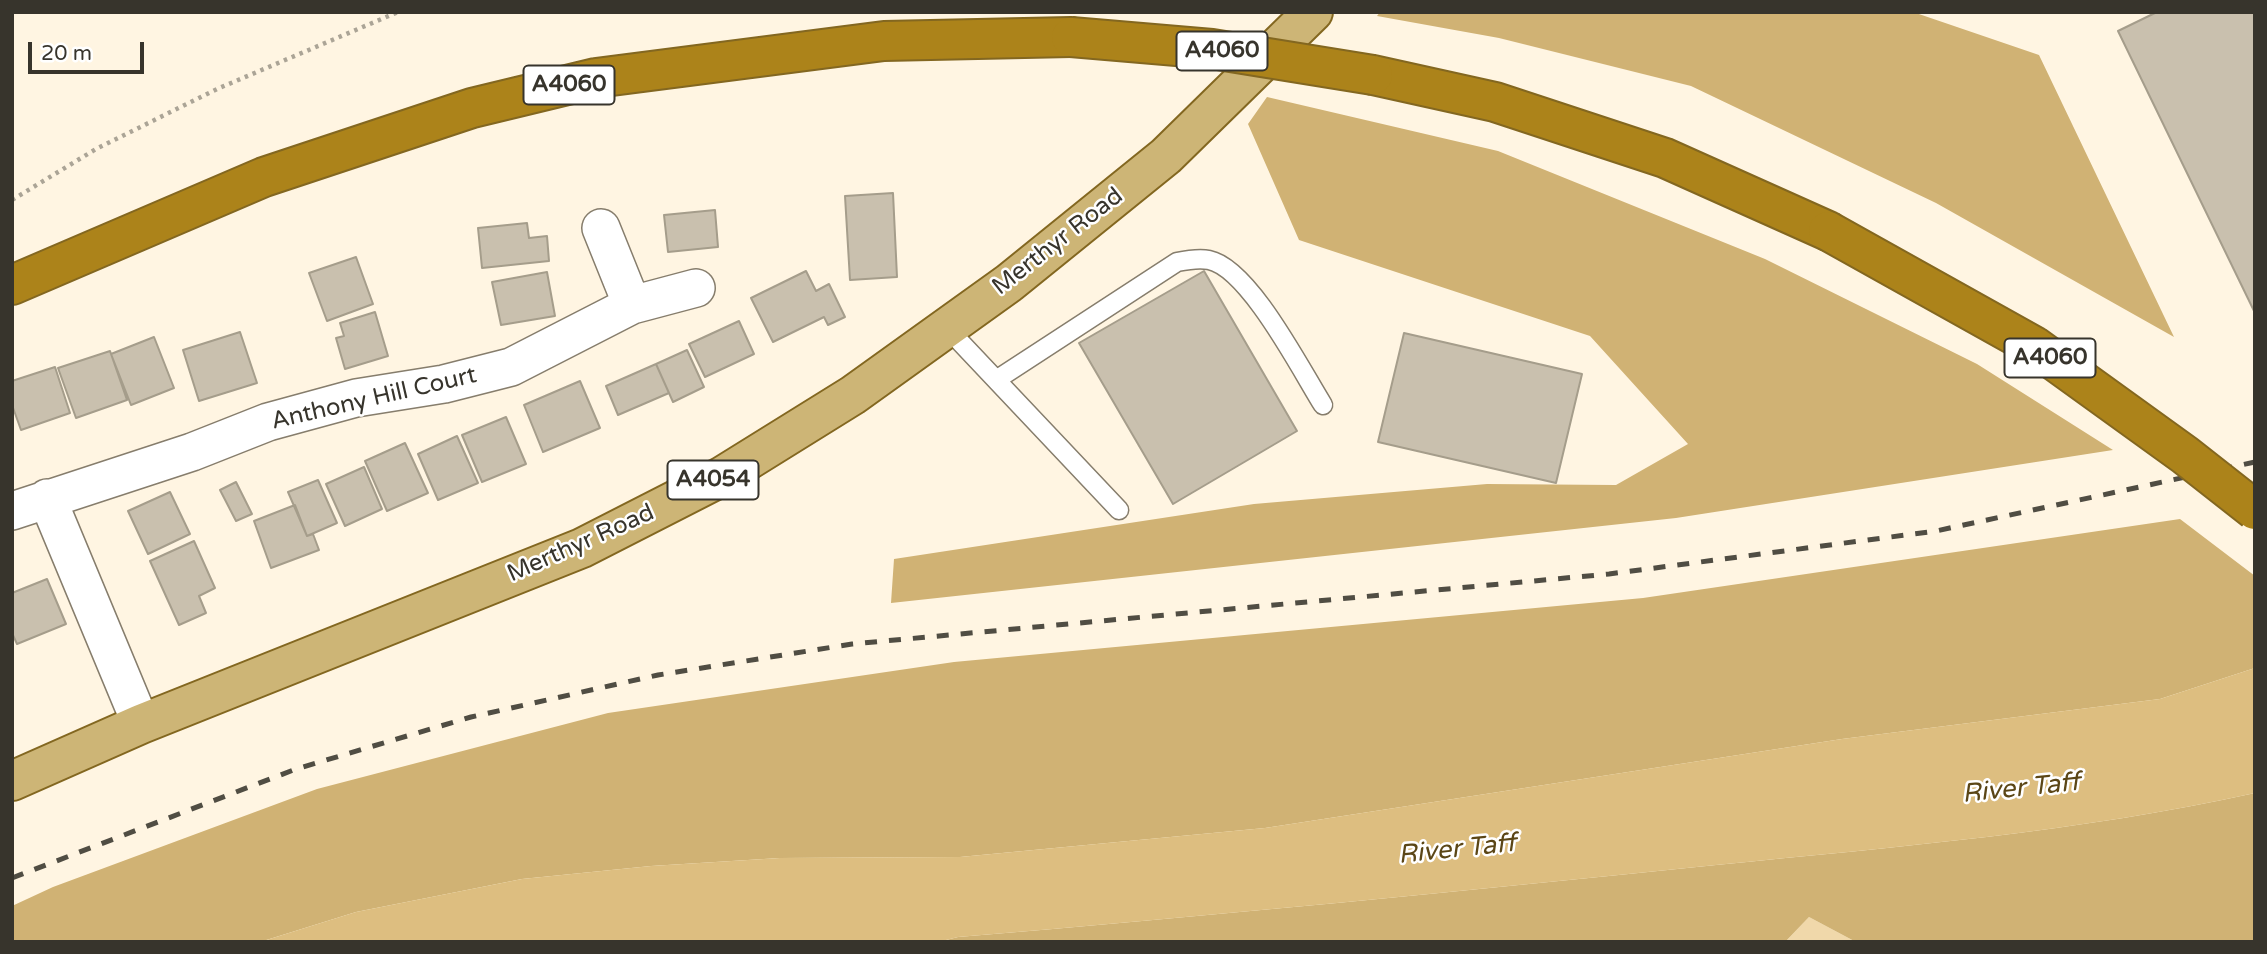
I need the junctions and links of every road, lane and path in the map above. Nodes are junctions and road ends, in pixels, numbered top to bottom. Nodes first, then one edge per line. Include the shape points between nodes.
1 (398, 12) edge
2 (1313, 12) edge
3 (12, 200) edge
4 (601, 228) dead end
5 (12, 285) edge
6 (696, 288) dead end
7 (632, 305) junction
8 (947, 328) junction
9 (996, 380) junction
10 (1322, 405) dead end
11 (47, 498) junction
12 (1119, 510) dead end
13 (2255, 510) edge
14 (12, 511) edge
15 (141, 724) junction
16 (12, 781) edge

1 - 3 path via 217,89 96,149
2 - 8 main road, Merthyr Road / A4054 via 1166,156
4 - 7 street
5 - 13 highway, A4060, bridge via 298,165 472,108 596,78 884,41 1071,37 1212,49 1373,75 1495,102 1664,158 1828,231 2035,346
6 - 7 street, Anthony Hill Court
7 - 11 street, Anthony Hill Court via 511,367 444,384 356,398 268,422 192,452
8 - 9 lane
8 - 15 main road, Merthyr Road / A4054 via 853,396 721,477 582,548
9 - 10 lane via 1177,262 1210,260 1248,286
9 - 12 lane
11 - 14 street, Anthony Hill Court
11 - 15 street
15 - 16 main road, Merthyr Road / A4054

